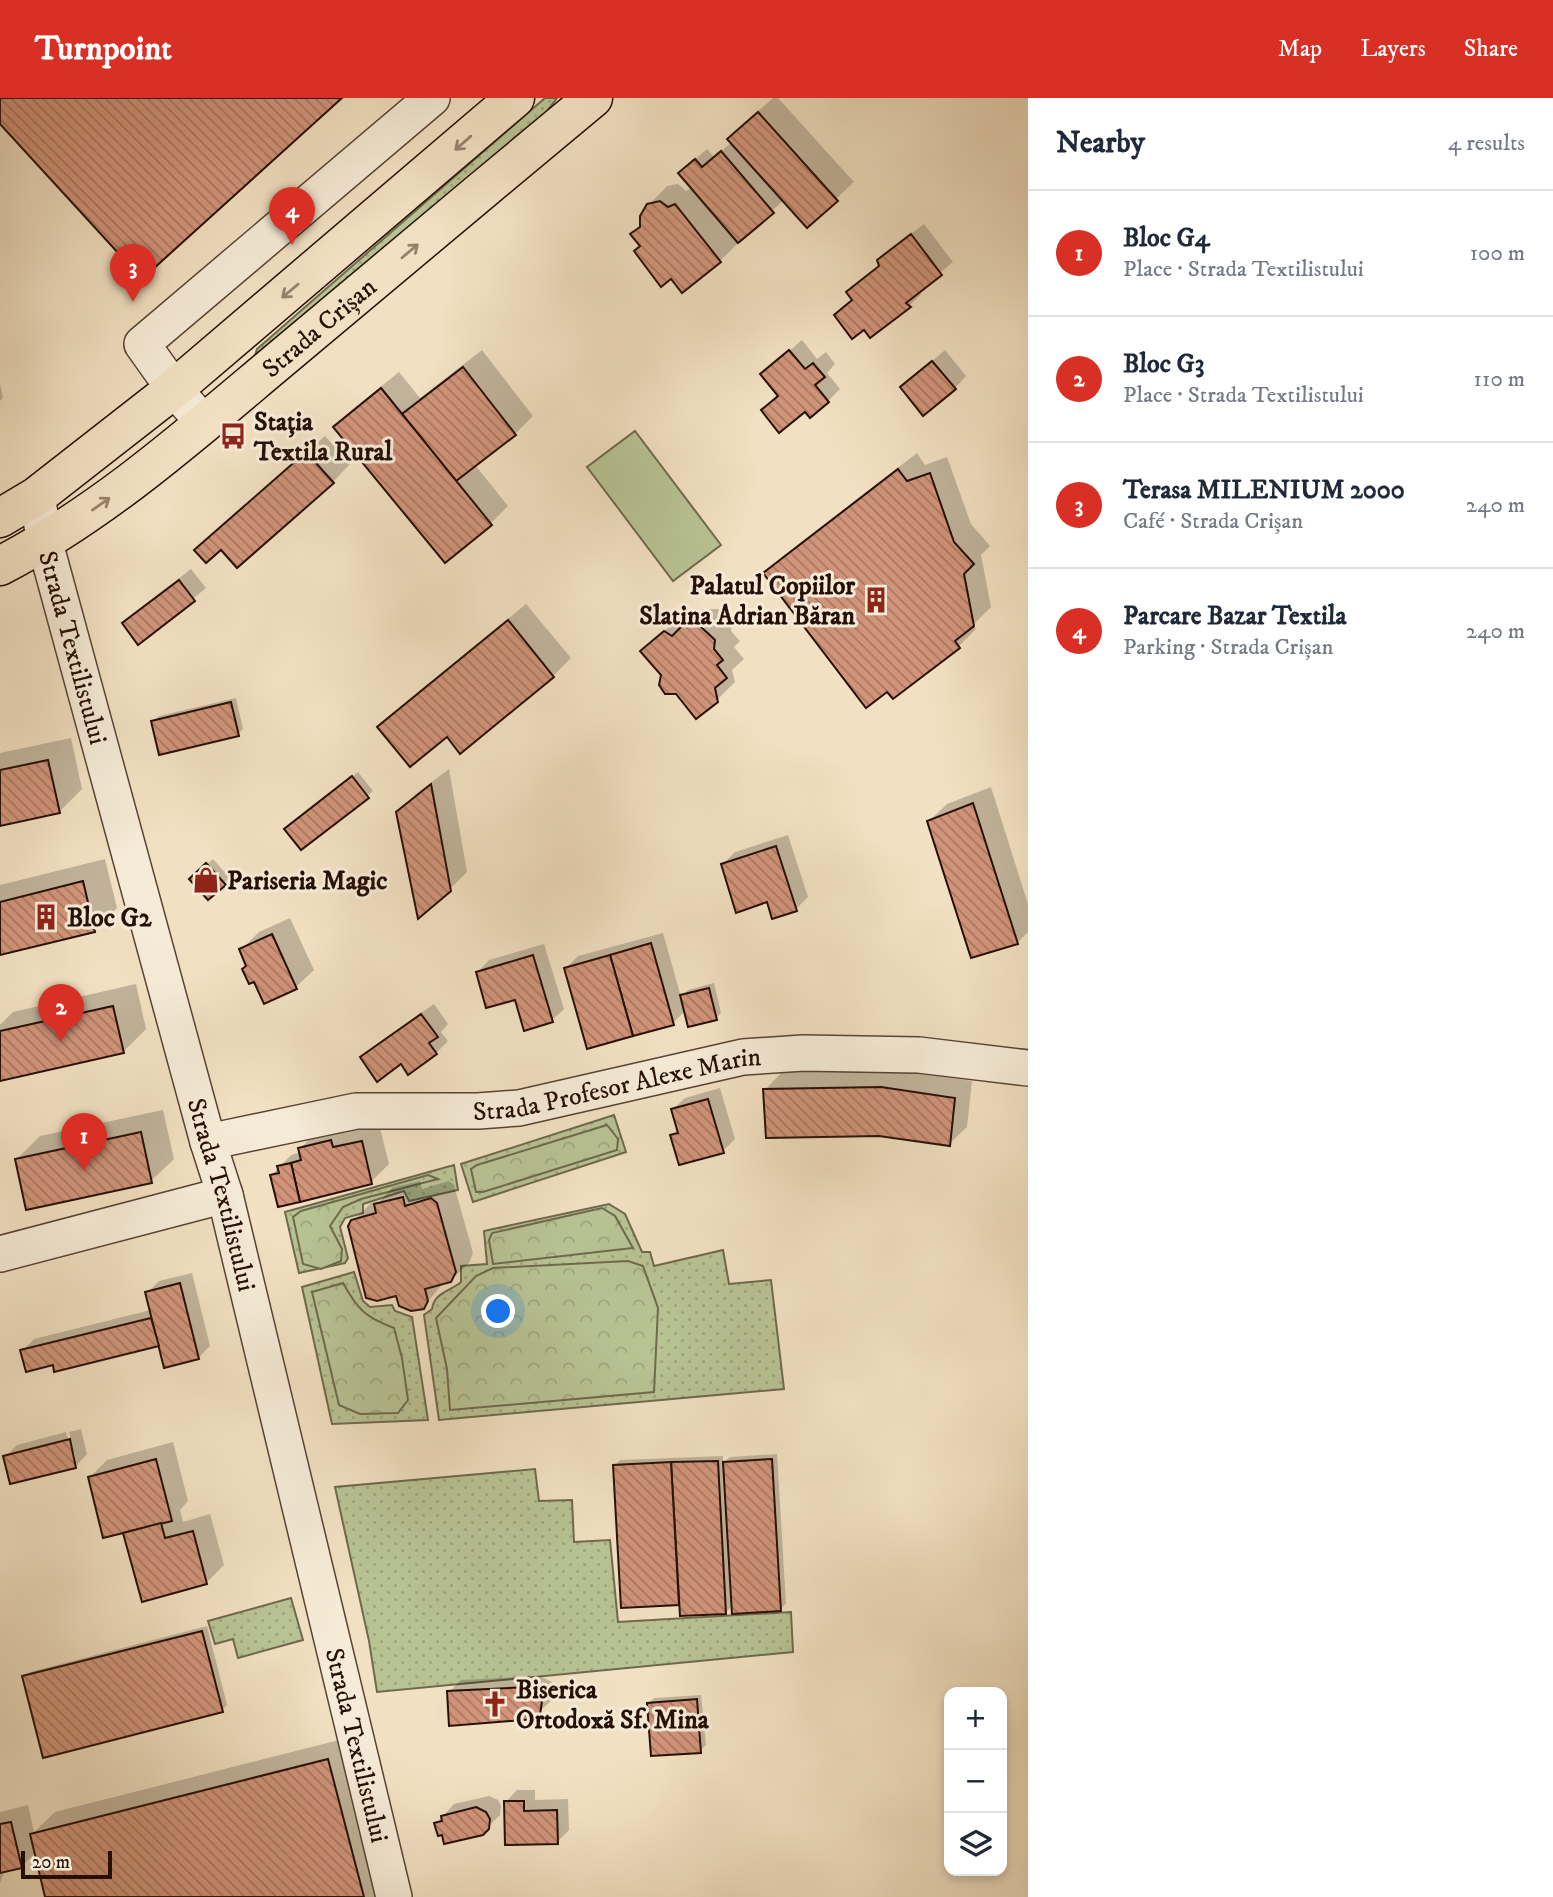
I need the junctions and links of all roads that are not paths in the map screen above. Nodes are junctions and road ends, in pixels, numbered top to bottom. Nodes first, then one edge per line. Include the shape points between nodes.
1 (432, 98) edge
2 (514, 98) edge
3 (593, 98) edge
4 (174, 389) junction
5 (204, 423) junction
6 (37, 496) junction
7 (0, 518) edge
8 (45, 543) junction
9 (0, 566) edge
10 (1028, 1068) edge
11 (208, 1142) junction
12 (225, 1195) junction
13 (0, 1253) edge
14 (394, 1897) edge

1 - 4 street via 142,344
2 -> 4 main road, Strada Crișan
5 -> 3 main road, Strada Crișan
4 - 5 street
4 - 6 main road, Strada Crișan
8 -> 5 main road, Strada Crișan via 108,500
6 - 7 main road, Strada Crișan
6 - 8 street, Strada Textilistului
8 - 9 main road, Strada Crișan
8 - 11 street, Strada Textilistului
10 - 11 street, Strada Profesor Alexe Marin via 919,1055 743,1057 519,1108 356,1111
11 - 12 street, Strada Textilistului
12 - 13 street
12 - 14 street, Strada Textilistului

